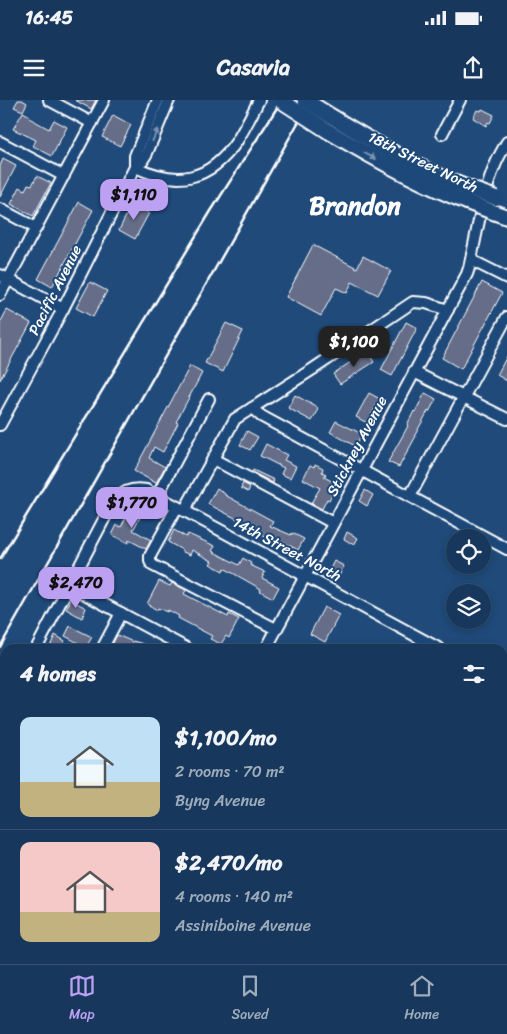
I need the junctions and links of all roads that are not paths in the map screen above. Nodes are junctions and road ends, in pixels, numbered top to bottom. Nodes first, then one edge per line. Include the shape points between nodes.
1 (48, 100) edge
2 (104, 100) edge
3 (158, 100) edge
4 (169, 100) edge
5 (259, 100) edge
6 (280, 100) edge
7 (305, 100) edge
8 (460, 100) edge
9 (92, 123) junction
10 (331, 125) junction
11 (442, 134) dead end
12 (0, 142) edge
13 (507, 142) edge
14 (134, 167) junction
15 (64, 176) junction
16 (495, 202) edge
17 (0, 208) edge
18 (507, 217) edge
19 (36, 228) junction
20 (471, 260) junction
21 (4, 278) edge
22 (507, 278) edge
23 (0, 295) edge
24 (63, 309) junction
25 (448, 310) junction
26 (507, 317) edge
27 (414, 372) junction
28 (464, 397) junction
29 (209, 399) dead end
30 (252, 408) junction
31 (507, 419) edge
32 (0, 425) edge
33 (213, 459) junction
34 (362, 470) junction
35 (156, 496) junction
36 (410, 496) junction
37 (180, 509) junction
38 (333, 523) junction
39 (507, 549) edge
40 (306, 575) junction
41 (70, 586) junction
42 (121, 613) junction
43 (276, 629) junction
44 (39, 644) edge
45 (105, 644) edge
46 (179, 644) edge
47 (268, 644) edge
48 (431, 644) edge

1 - 9 street
2 - 9 street
3 - 14 street, Pacific Avenue via 135,156
14 -> 4 street, Pacific Avenue via 147,153
5 - 14 street via 230,150 202,173 166,178
6 - 10 main road, bridge
7 - 10 main road, bridge
8 - 11 street
9 - 15 street
10 - 16 main road, 18th Street North, bridge via 430,172 469,196
12 - 15 street
13 - 16 street, Stickney Avenue via 496,162
14 - 24 street, Pacific Avenue
15 - 19 street
16 - 18 main road, 18th Street North
16 - 20 street, Stickney Avenue
17 - 19 street
19 - 21 street
20 - 22 street
20 - 25 street, Stickney Avenue
21 - 23 street
21 - 24 street
24 - 32 street, Pacific Avenue
25 - 27 street, Stickney Avenue
25 - 30 street via 413,302
26 - 28 street
27 - 28 street
27 - 34 street, Stickney Avenue
28 - 31 street
28 - 36 street
29 - 35 street
30 - 33 street via 235,419
30 - 34 street via 261,416
33 - 37 street
33 - 38 street
34 - 36 street
34 - 38 street, Stickney Avenue
35 - 37 street, 14th Street North
35 - 41 street, 14th Street North via 136,488 112,504
36 - 39 street
37 - 40 street, 14th Street North
37 - 43 street via 150,556 152,565
38 - 40 street, Stickney Avenue
40 - 43 street, Stickney Avenue
40 - 48 street, 14th Street North
41 - 42 street
41 - 44 street
42 - 45 street
42 - 46 street
43 - 47 street, Stickney Avenue

